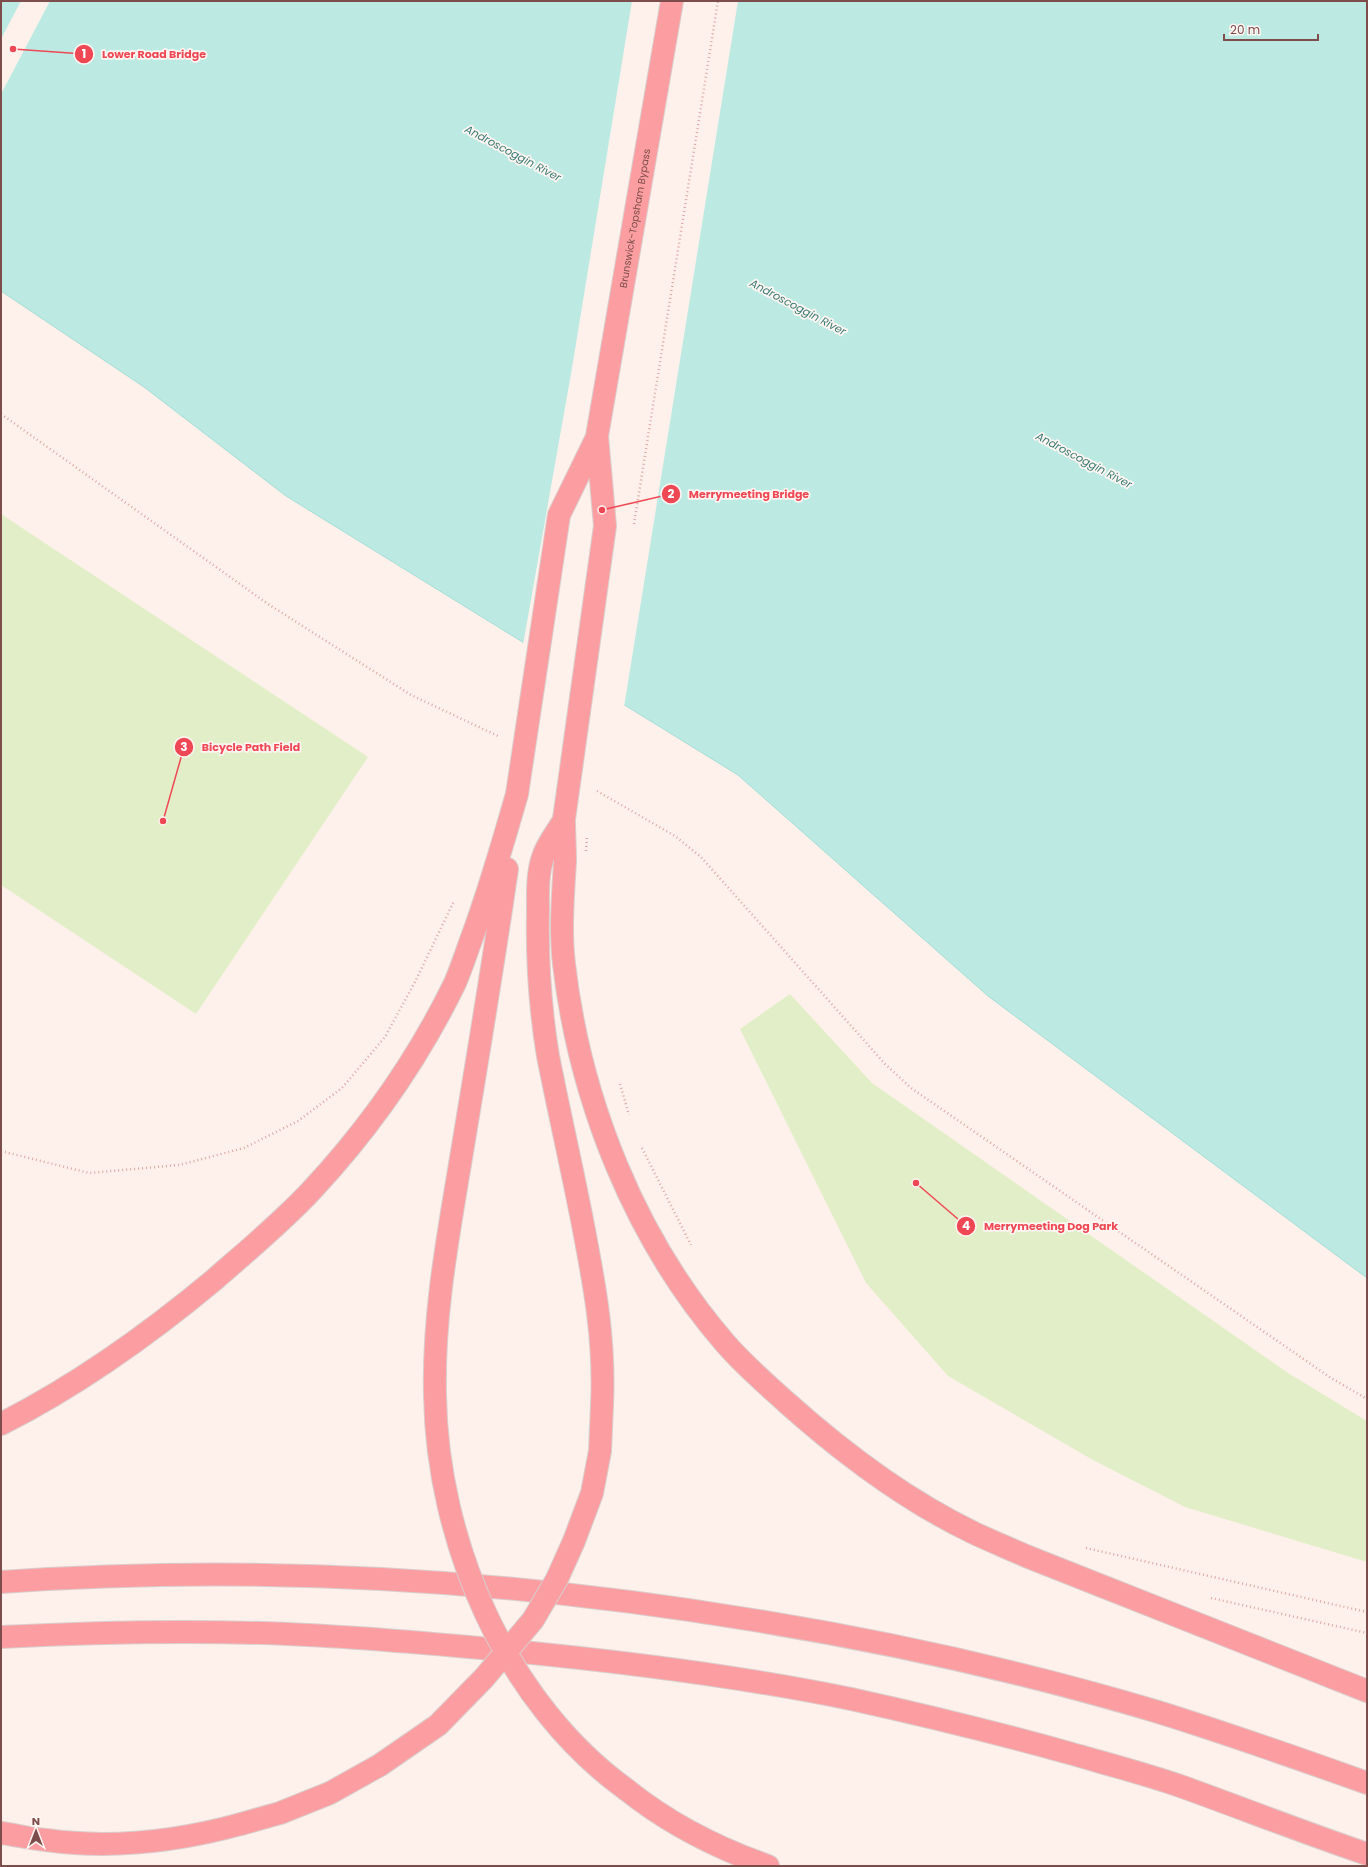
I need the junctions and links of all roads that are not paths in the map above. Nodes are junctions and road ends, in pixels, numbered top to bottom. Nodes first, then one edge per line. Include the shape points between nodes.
1 (672, 1) edge
2 (597, 436) junction
3 (517, 794) junction
4 (564, 819) junction
5 (1, 1424) edge
6 (1, 1582) edge
7 (1, 1637) edge
8 (1367, 1691) edge
9 (1367, 1783) edge
10 (1, 1832) edge
11 (1367, 1854) edge
12 (768, 1866) edge

1 - 2 highway, Brunswick-Topsham Bypass
2 - 3 highway, bridge via 559,515
2 - 4 highway, bridge via 604,526
3 - 5 highway via 488,892 456,981 432,1028 358,1138 310,1192 267,1233 182,1306 112,1359
3 - 12 highway, bridge via 490,985 441,1285 435,1340 435,1428 446,1497 465,1562 488,1619 525,1681 581,1751 605,1774 648,1806 700,1837
4 - 8 highway via 564,962 575,1030 595,1105 628,1192 658,1247 689,1296 746,1366 857,1462 967,1530 1026,1556
4 - 10 highway, bridge via 543,857 539,878 539,978 548,1056 592,1272 601,1329 602,1405 600,1451 592,1493 557,1579 533,1620 484,1678 438,1725 380,1765 330,1793 280,1813 213,1832 149,1841 81,1843
6 - 9 highway via 136,1576 259,1575 366,1579 491,1585 716,1614 831,1633 946,1657 1060,1685 1155,1711
7 - 11 highway via 172,1632 293,1634 399,1640 626,1662 739,1678 858,1701 1071,1754 1179,1786

